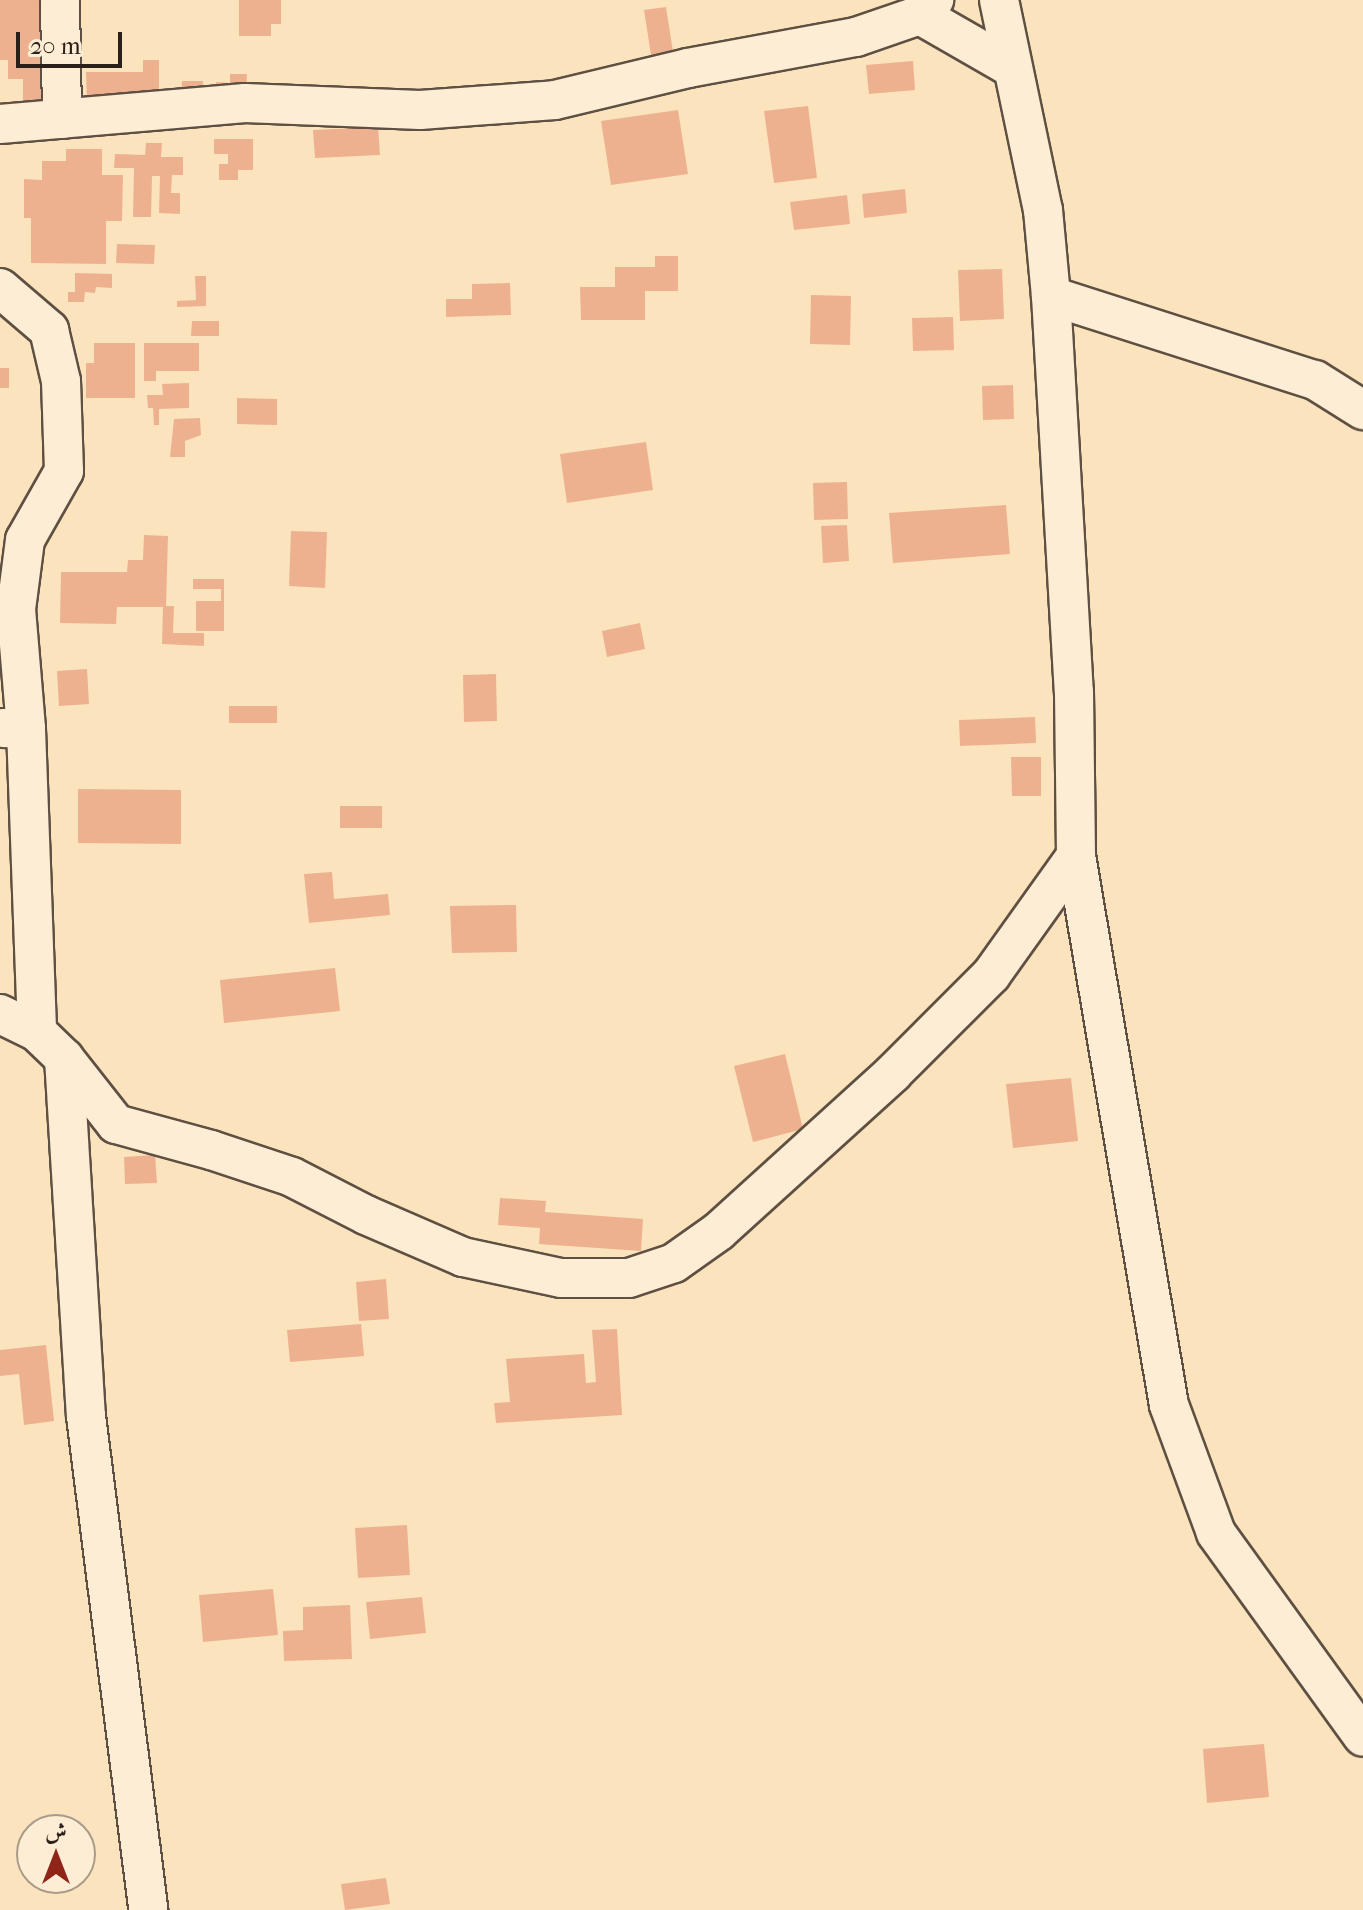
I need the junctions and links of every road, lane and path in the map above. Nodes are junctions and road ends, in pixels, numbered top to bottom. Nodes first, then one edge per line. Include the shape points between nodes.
1 (60, 0) edge
2 (999, 0) edge
3 (927, 7) edge
4 (1012, 68) junction
5 (62, 119) junction
6 (0, 124) edge
7 (0, 288) edge
8 (1051, 296) junction
9 (1363, 410) edge
10 (13, 729) edge
11 (1076, 856) junction
12 (0, 1014) edge
13 (37, 1032) junction
14 (64, 1058) junction
15 (1363, 1737) edge
16 (148, 1910) edge

1 - 5 street
2 - 4 street
3 - 4 street
3 - 5 street via 856,37 688,68 555,100 420,110 245,103
4 - 8 street via 1043,210
5 - 6 street
7 - 10 street via 49,330 61,381 64,471 25,540 16,609
8 - 9 street via 1315,380
8 - 11 street via 1074,692
10 - 13 street
11 - 14 street via 991,975 893,1073 719,1231 674,1263 629,1278 561,1278 463,1257 292,1177 116,1124
11 - 15 street via 1169,1405 1216,1533
12 - 13 street
13 - 14 street
14 - 16 street via 86,1416

